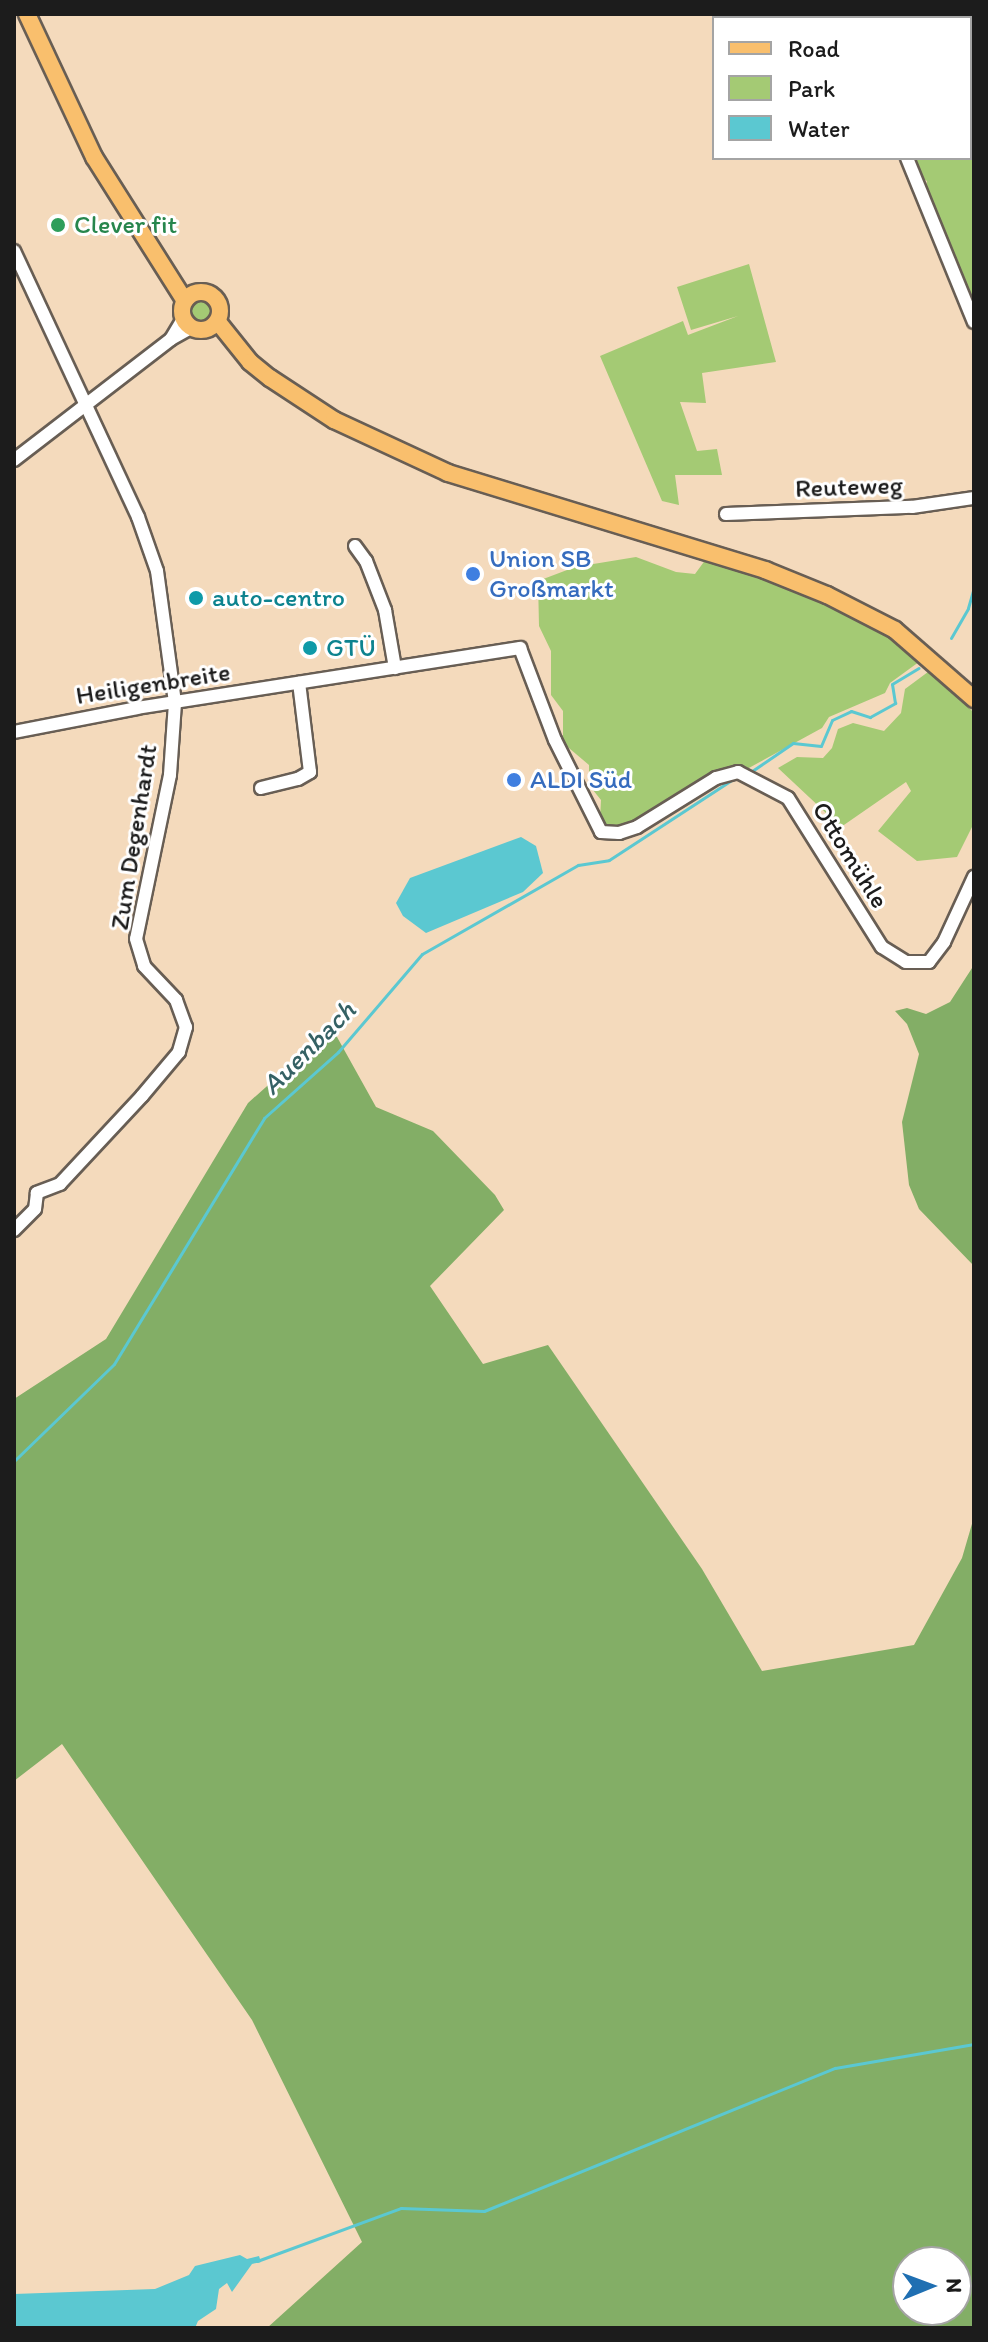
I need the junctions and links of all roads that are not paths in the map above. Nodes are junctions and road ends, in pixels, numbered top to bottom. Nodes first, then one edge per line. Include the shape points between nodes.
1 (27, 14) edge
2 (908, 160) edge
3 (14, 251) edge
4 (190, 297) junction
5 (974, 322) edge
6 (187, 323) junction
7 (215, 325) junction
8 (86, 407) junction
9 (14, 460) edge
10 (974, 498) edge
11 (726, 514) dead end
12 (355, 546) dead end
13 (395, 668) junction
14 (299, 683) junction
15 (974, 699) edge
16 (175, 703) junction
17 (14, 732) edge
18 (261, 788) dead end
19 (601, 832) joint
20 (974, 877) edge
21 (14, 1230) edge

1 - 4 main road via 94,157 155,256
2 - 5 street
3 - 8 street, Zum Degenhardt
4 - 6 main road
4 - 7 main road via 206,292 216,299 221,310
6 - 7 main road
6 - 8 street
7 - 15 main road via 250,362 334,420 448,473 765,570 862,610 921,649
8 - 9 street
8 - 16 street, Zum Degenhardt via 138,517 157,571
10 - 11 street, Reuteweg via 912,507
12 - 13 street via 385,610
13 - 14 street, Heiligenbreite
13 - 19 street, Heiligenbreite via 520,648 555,740
14 - 16 street, Heiligenbreite
14 - 18 street via 310,772
16 - 17 street, Heiligenbreite
16 - 21 street, Zum Degenhardt via 170,775 136,939 144,966 176,1000 186,1027 179,1052 60,1184 37,1193 35,1209
19 - 20 street, Ottomühle via 637,827 716,778 738,772 788,798 882,947 906,962 929,962

